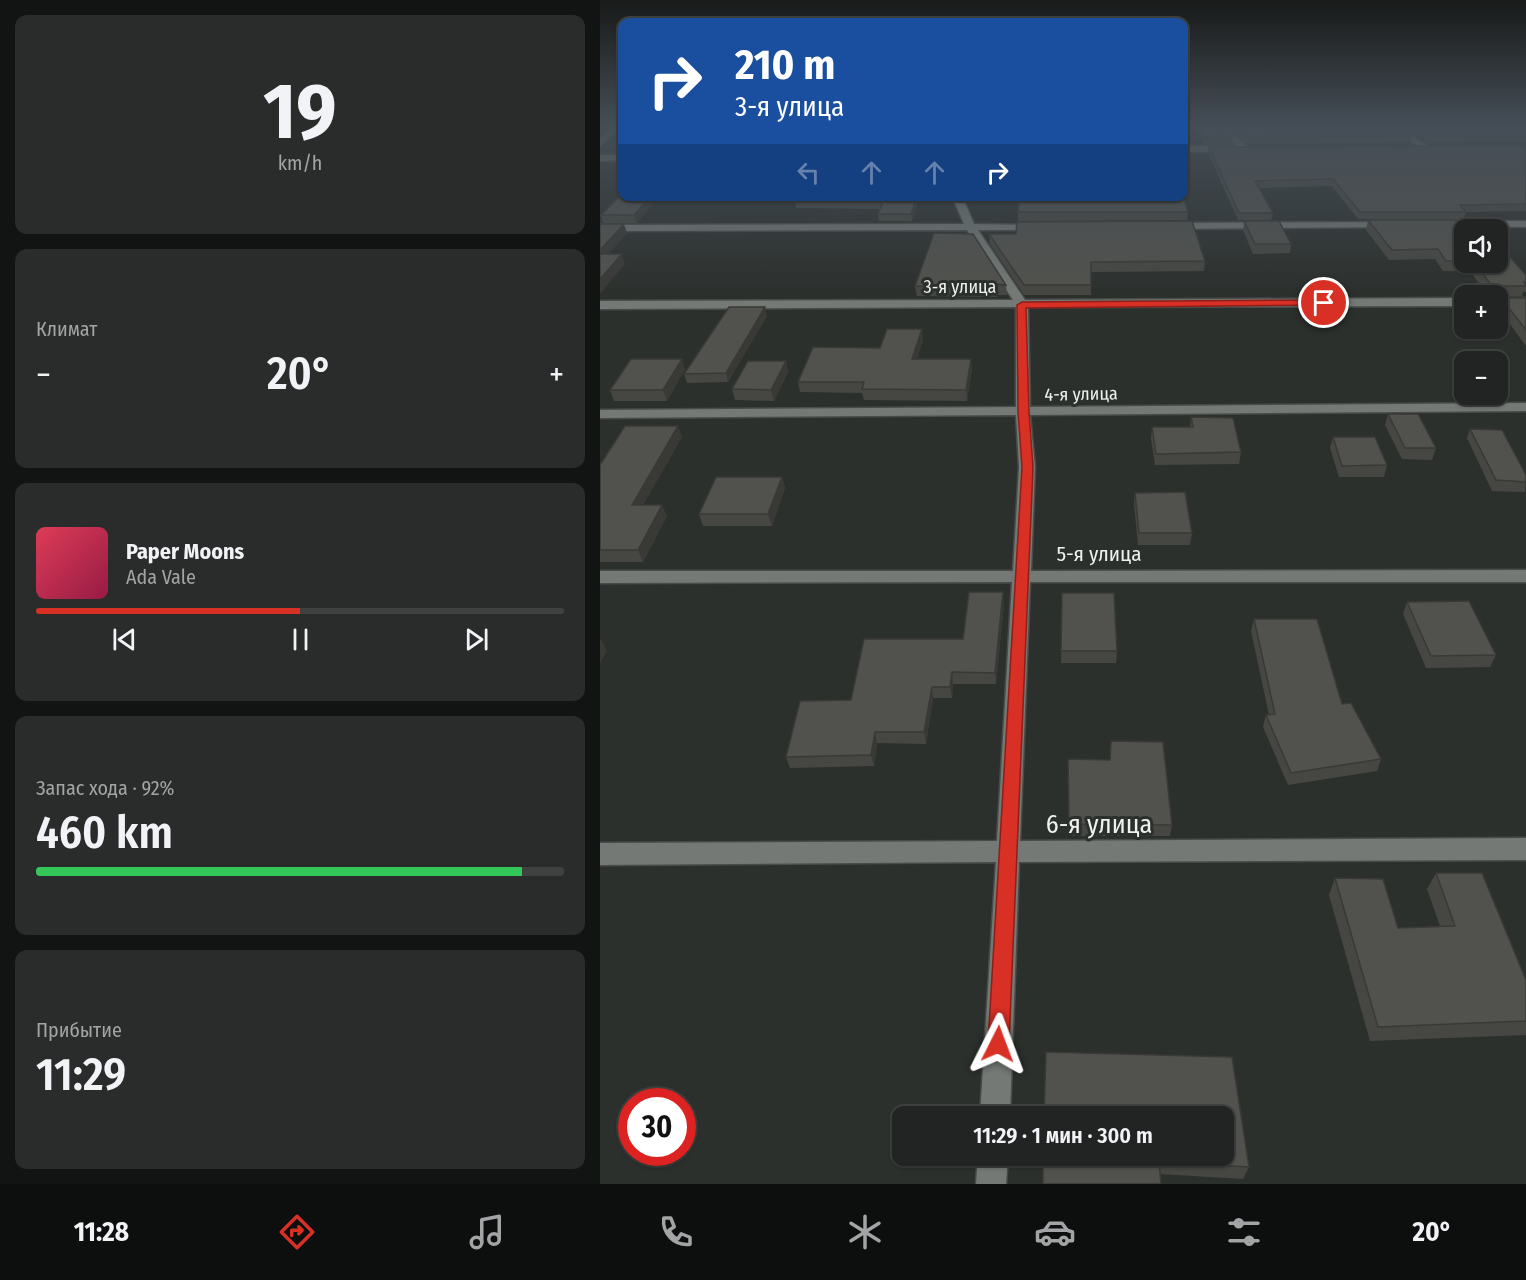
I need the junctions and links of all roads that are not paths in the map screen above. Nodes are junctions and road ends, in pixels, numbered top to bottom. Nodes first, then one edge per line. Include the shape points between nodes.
1 (959, 201) edge
2 (1526, 224) edge
3 (1396, 225) edge
4 (1443, 225) edge
5 (1160, 226) edge
6 (1053, 227) edge
7 (600, 228) edge
8 (971, 228) junction
9 (1454, 302) edge
10 (1508, 302) edge
11 (1526, 302) edge
12 (600, 305) edge
13 (1022, 305) junction
14 (1526, 407) edge
15 (1023, 412) junction
16 (600, 414) edge
17 (1526, 576) edge
18 (600, 577) edge
19 (1022, 577) junction
20 (1526, 849) edge
21 (1008, 853) junction
22 (600, 854) edge
23 (995, 1106) edge
24 (992, 1166) edge
25 (991, 1184) edge

1 - 8 street
2 - 4 street
3 - 5 street
6 - 8 street
7 - 8 street
8 - 13 street
9 - 13 street, 3-я улица
10 - 11 street
12 - 13 street, 3-я улица
13 - 15 street
14 - 15 street, 4-я улица
15 - 16 street, 4-я улица
15 - 19 street via 1027,467
17 - 19 street, 5-я улица
18 - 19 street, 5-я улица
19 - 21 street
20 - 21 street, 6-я улица
21 - 22 street, 6-я улица
21 - 23 street
24 - 25 street

